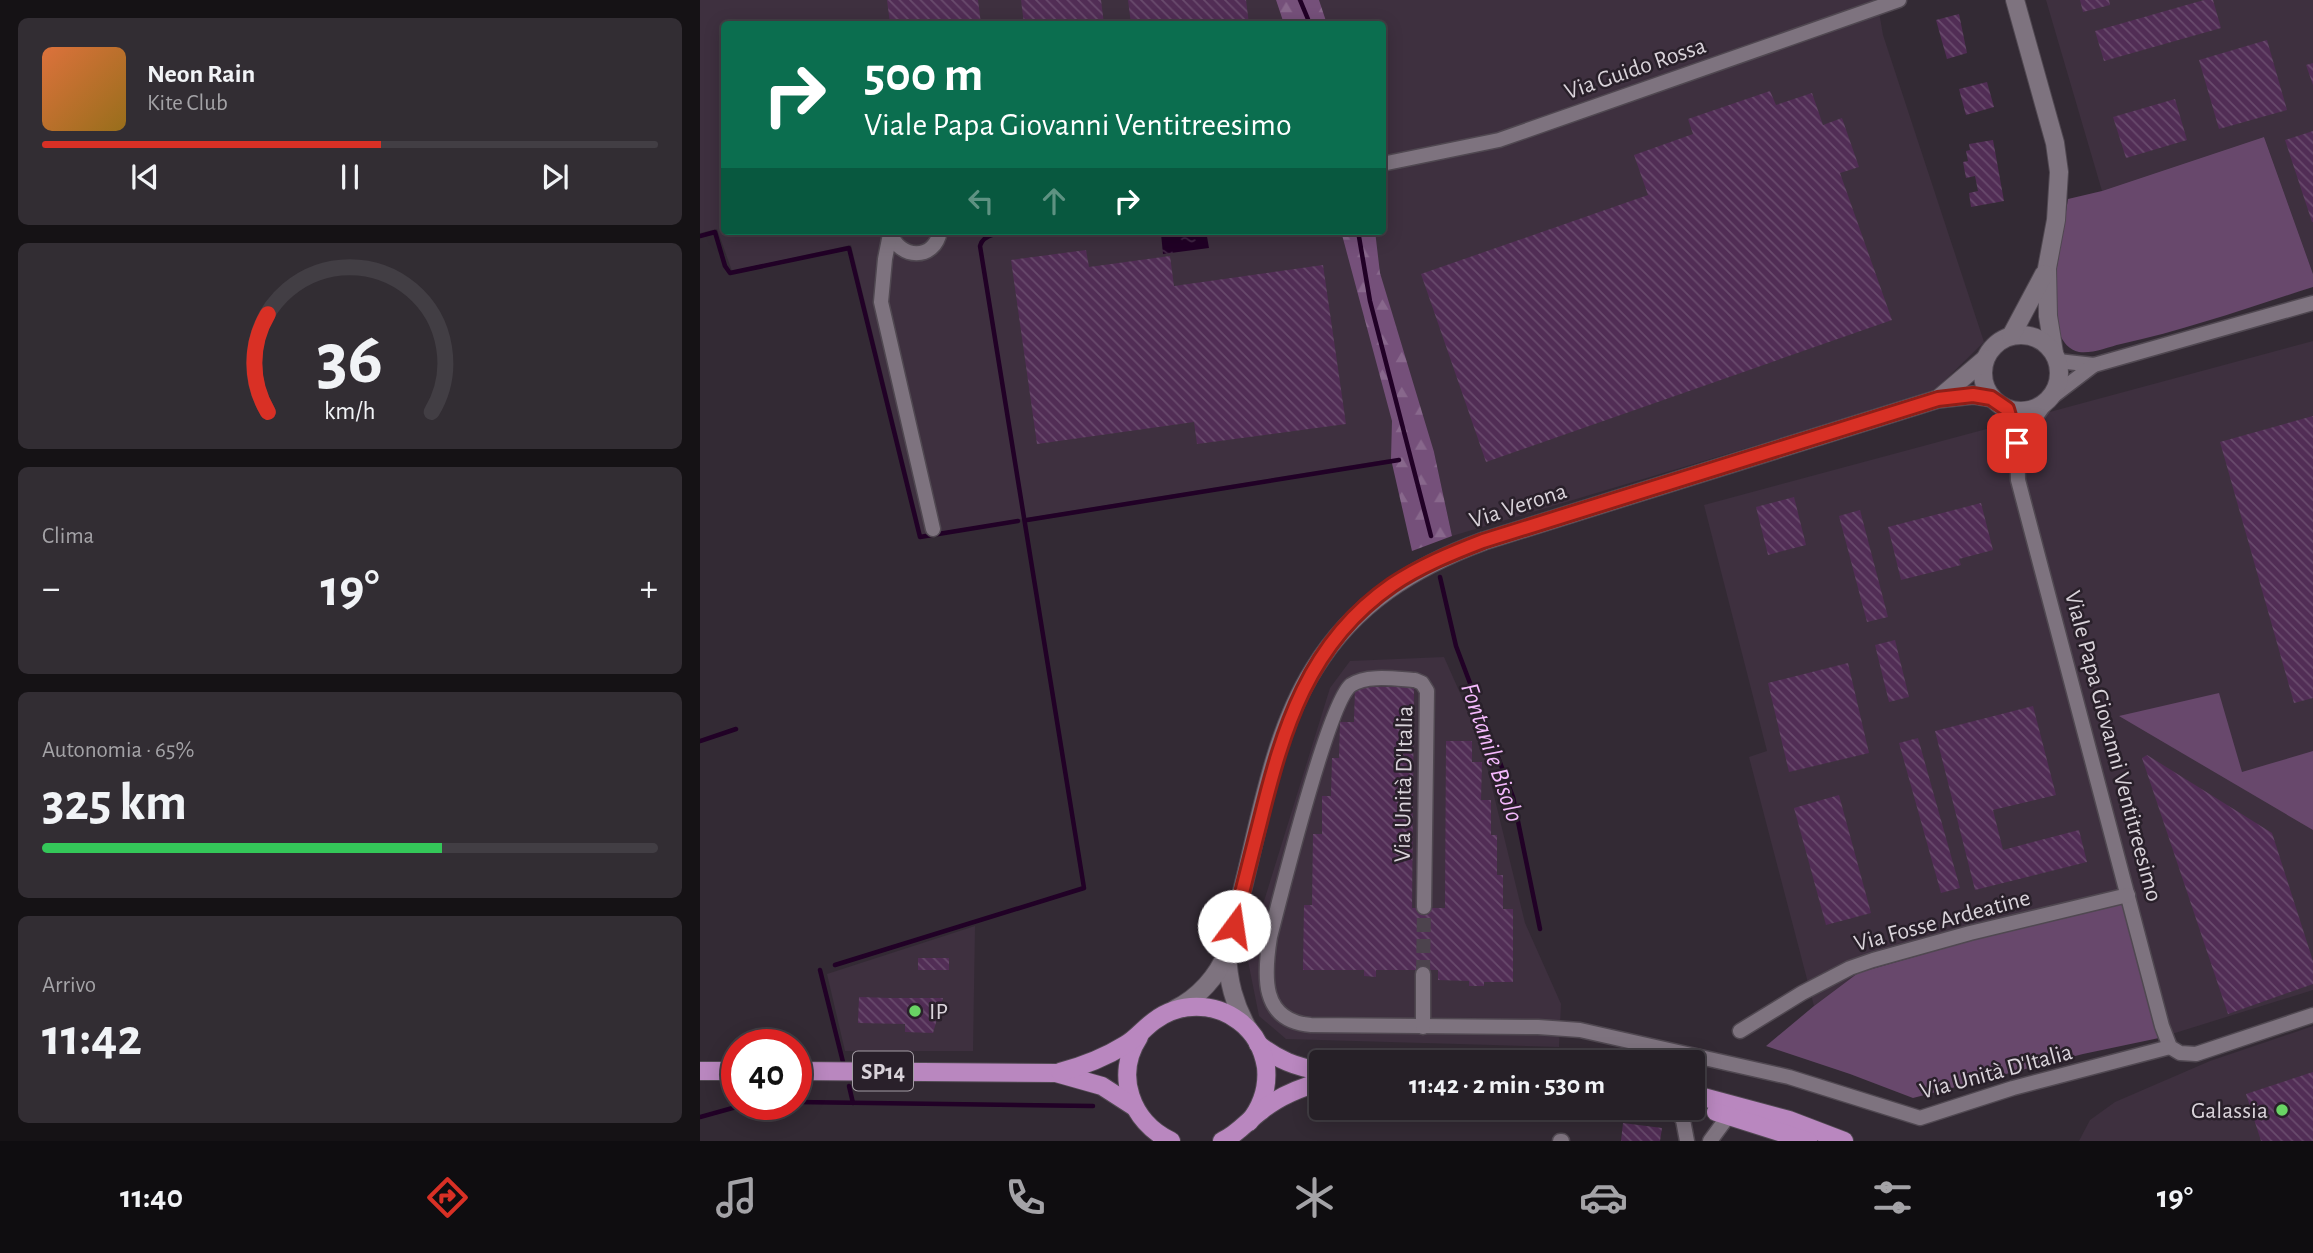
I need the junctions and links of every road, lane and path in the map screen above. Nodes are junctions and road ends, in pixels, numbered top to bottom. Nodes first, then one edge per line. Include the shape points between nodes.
1 (1899, 0) edge
2 (2015, 0) edge
3 (1386, 163) edge
4 (889, 235) edge
5 (891, 235) edge
6 (942, 235) edge
7 (911, 254) junction
8 (2047, 268) junction
9 (881, 285) junction
10 (2313, 303) edge
11 (2011, 336) junction
12 (2056, 357) junction
13 (1985, 359) junction
14 (2094, 365) junction
15 (1991, 398) junction
16 (1938, 399) junction
17 (2048, 401) junction
18 (2007, 409) junction
19 (2017, 443) junction
20 (933, 529) dead end
21 (2128, 895) junction
22 (1424, 907) tunnel mouth
23 (1227, 952) junction
24 (1423, 974) tunnel mouth
25 (1172, 1011) junction
26 (2313, 1015) edge
27 (1423, 1027) junction
28 (1143, 1031) junction
29 (1740, 1031) dead end
30 (1253, 1037) junction
31 (2175, 1050) junction
32 (1309, 1068) edge
33 (700, 1071) edge
34 (721, 1071) edge
35 (812, 1071) edge
36 (1056, 1073) junction
37 (1309, 1086) edge
38 (1705, 1097) edge
39 (1133, 1106) junction
40 (1705, 1109) edge
41 (1729, 1115) junction
42 (1683, 1120) edge
43 (1249, 1122) junction
44 (1162, 1139) edge
45 (1222, 1141) edge
46 (1687, 1141) edge
47 (1710, 1141) edge
48 (1808, 1141) edge
49 (1844, 1141) edge

1 - 3 street, Via Guido Rossa via 1499,140
2 - 8 street via 2059,172
4 - 9 street
5 - 7 street via 897,247
6 - 7 street via 925,252
7 - 9 street via 890,270
8 - 11 street
8 - 12 street via 2048,316
9 - 20 street via 881,302
10 - 14 street
11 - 12 street via 2036,337
11 - 13 street via 2000,341
12 - 14 street
12 - 17 street via 2058,386
13 - 15 street via 1983,379
13 - 16 street, Via Verona
14 - 17 street
15 - 16 street, Via Verona
15 - 18 street
16 - 23 street, Via Verona via 1483,541 1421,568 1376,597 1322,657 1294,709 1273,769
17 - 18 street via 2026,411
17 - 19 street
18 - 19 street, Viale Papa Giovanni Ventitreesimo
19 - 21 street, Viale Papa Giovanni Ventitreesimo via 2018,480
21 - 29 street, Via Fosse Ardeatine via 1850,968
21 - 31 street, Viale Papa Giovanni Ventitreesimo
22 - 27 street, Via Unità D'Italia via 1427,691 1415,680 1362,681 1341,697 1326,734 1270,936 1268,989 1280,1014 1299,1024
23 - 25 street, Via Verona via 1202,990
23 - 30 street, Via Verona via 1232,994
24 - 27 street
25 - 28 main road, SP14
25 - 30 main road, SP14 via 1210,1008 1229,1015
26 - 31 street, Via Unità D'Italia via 2196,1054
27 - 31 street, Via Unità D'Italia via 1590,1031 1789,1077 1920,1118 2013,1088
28 - 36 main road, SP14 via 1097,1060
28 - 39 main road via 1127,1067
30 - 32 main road, SP14 via 1273,1056
30 - 43 main road via 1265,1064 1265,1087
33 - 34 main road
35 - 36 main road, SP14
36 - 39 main road, SP14 via 1102,1086
37 - 43 main road via 1275,1101
38 - 49 main road via 1776,1116
39 - 44 main road, SP14
40 - 41 main road
41 - 47 street
41 - 48 main road
42 - 46 street
43 - 45 main road

